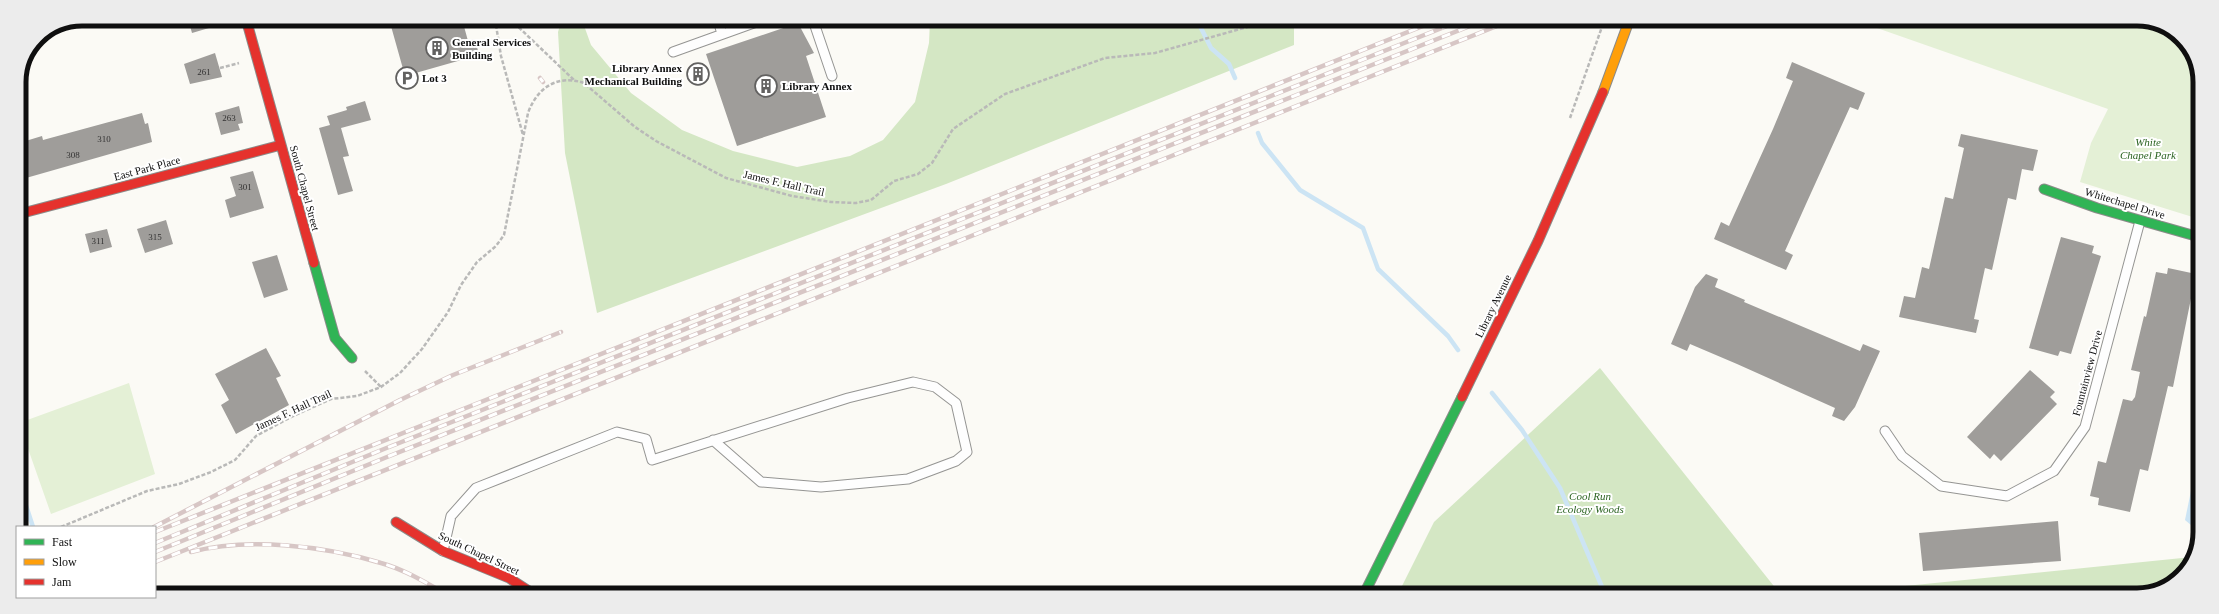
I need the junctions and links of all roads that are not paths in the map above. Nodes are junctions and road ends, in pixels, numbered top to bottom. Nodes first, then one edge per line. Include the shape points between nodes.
1 (248, 26) edge
2 (720, 26) edge
3 (745, 26) edge
4 (815, 26) edge
5 (1627, 26) edge
6 (722, 34) junction
7 (673, 52) dead end
8 (832, 76) dead end
9 (281, 145) junction
10 (2044, 189) dead end
11 (26, 212) edge
12 (2140, 221) junction
13 (2193, 235) edge
14 (352, 358) dead end
15 (1885, 431) dead end
16 (714, 440) junction
17 (396, 522) dead end
18 (443, 551) junction
19 (524, 588) edge
20 (1367, 588) edge

1 - 9 street, South Chapel Street
2 - 6 lane
3 - 6 lane
4 - 8 lane
5 - 20 street, Library Avenue via 1615,63 1569,174 1518,284
6 - 7 lane
9 - 11 street, East Park Place
9 - 14 street, South Chapel Street via 335,338
10 - 12 street, Whitechapel Drive
12 - 13 street, Whitechapel Drive
12 - 15 lane, Fountainview Drive via 2085,427 2054,471 2007,496 1941,486 1902,456
16 - 16 lane via 848,398 913,382 935,387 956,403 967,452 956,461 908,479 821,487 761,482
16 - 18 lane via 652,460 646,439 617,432 476,488 451,516
17 - 18 street, South Chapel Street
18 - 19 street, South Chapel Street via 509,578

